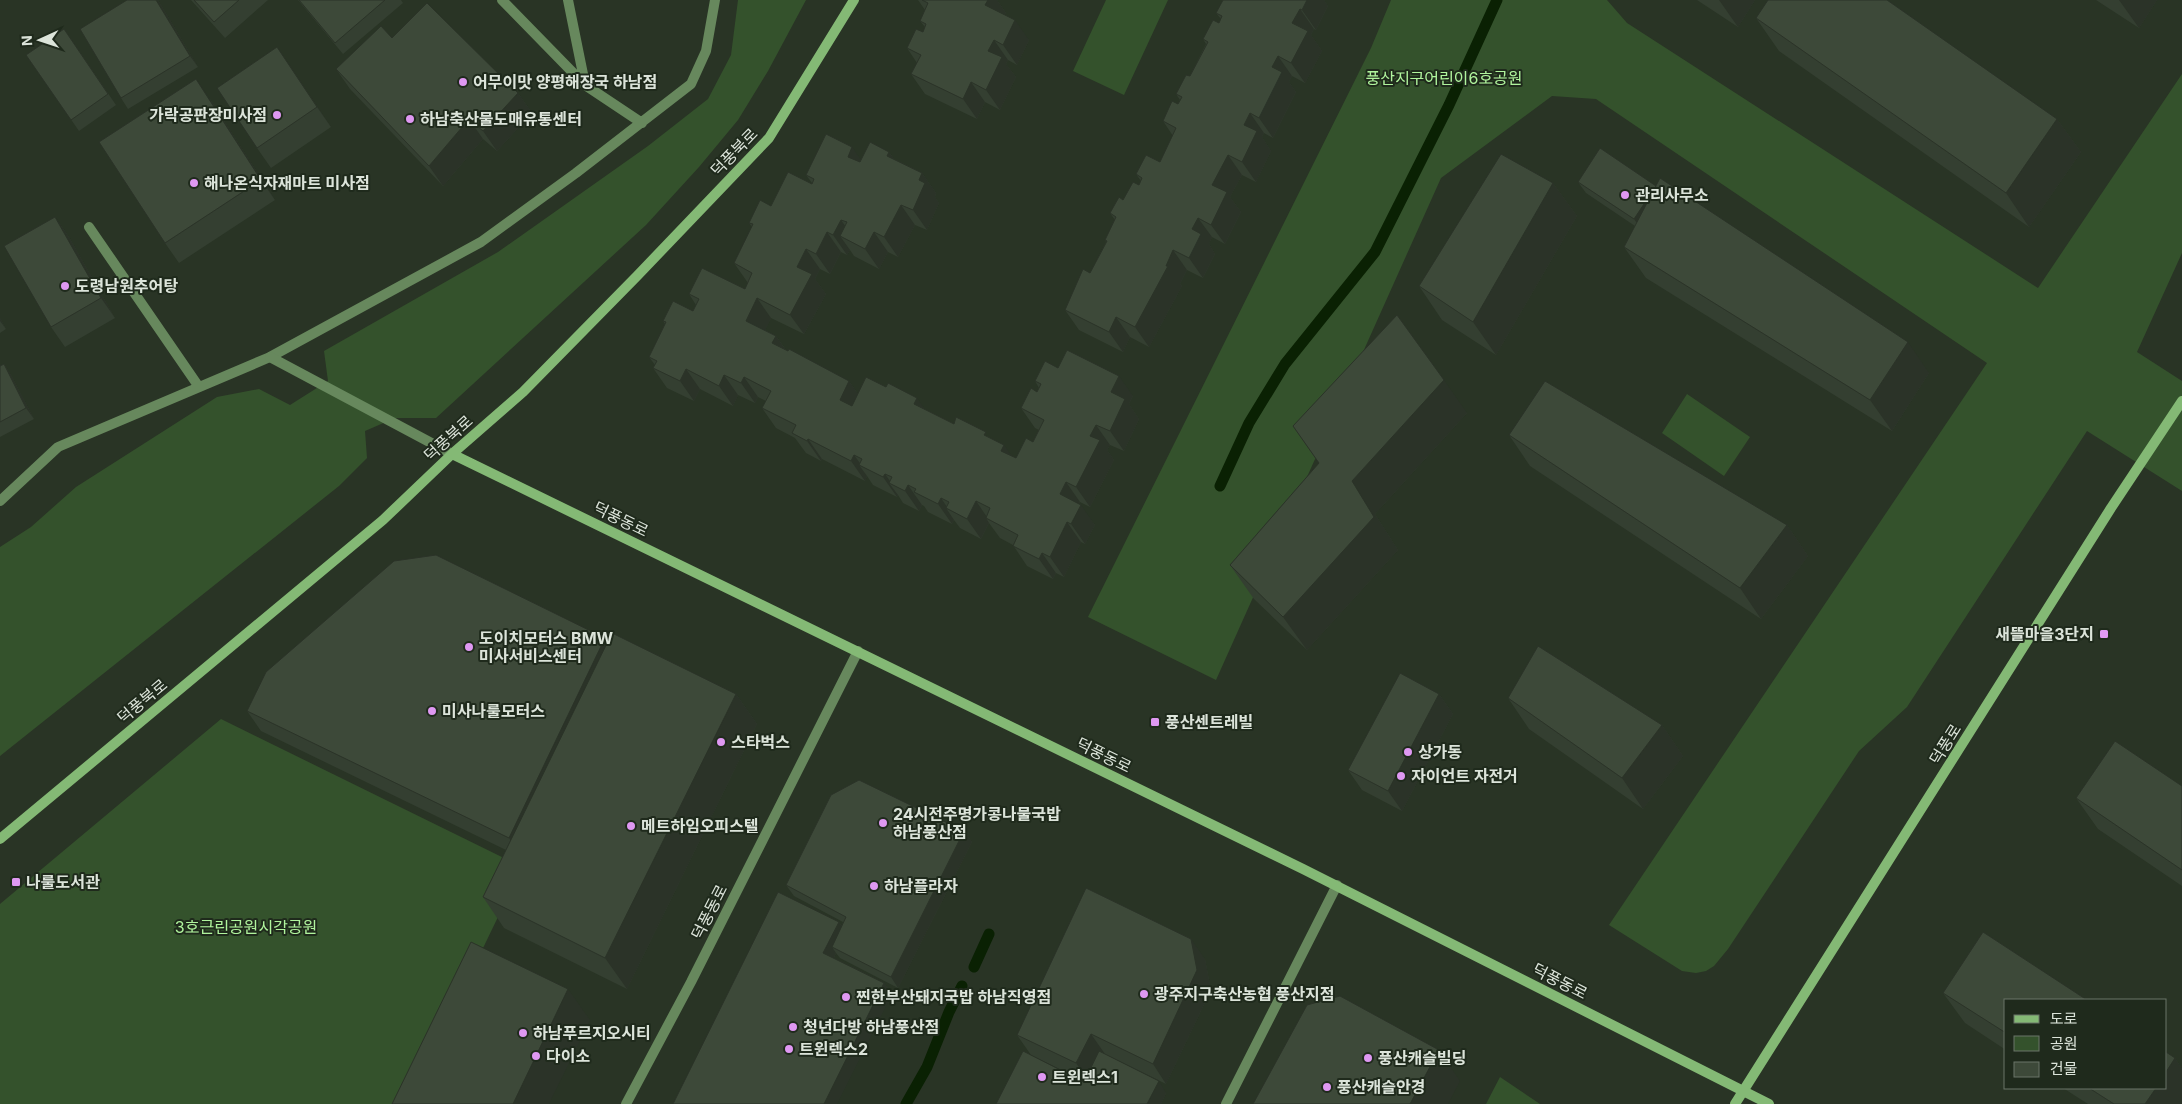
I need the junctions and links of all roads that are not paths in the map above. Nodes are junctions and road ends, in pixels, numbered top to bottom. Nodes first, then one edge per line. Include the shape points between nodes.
1 (502, 0) edge
2 (568, 0) edge
3 (715, 0) edge
4 (854, 0) edge
5 (586, 85) junction
6 (642, 123) junction
7 (90, 227) dead end
8 (270, 357) junction
9 (199, 387) junction
10 (2182, 401) edge
11 (452, 454) junction
12 (0, 501) edge
13 (858, 651) junction
14 (0, 839) edge
15 (1337, 886) junction
16 (1745, 1092) junction
17 (626, 1104) edge
18 (1226, 1104) edge
19 (1735, 1104) edge
20 (1768, 1104) edge

1 - 5 street
2 - 5 street
3 - 6 street via 706,51 691,84
4 - 11 street, 덕풍북로 via 769,138 523,392
5 - 6 street
6 - 8 street via 481,242
7 - 9 street
8 - 9 street
8 - 11 street
9 - 12 street via 58,447
10 - 16 street, 덕풍로 via 2111,508
11 - 13 street, 덕풍동로
11 - 14 street, 덕풍북로 via 383,520
13 - 15 street, 덕풍동로
13 - 17 street, 덕풍동로
15 - 16 street, 덕풍동로
15 - 18 street
16 - 19 street, 덕풍로
16 - 20 street, 덕풍동로

